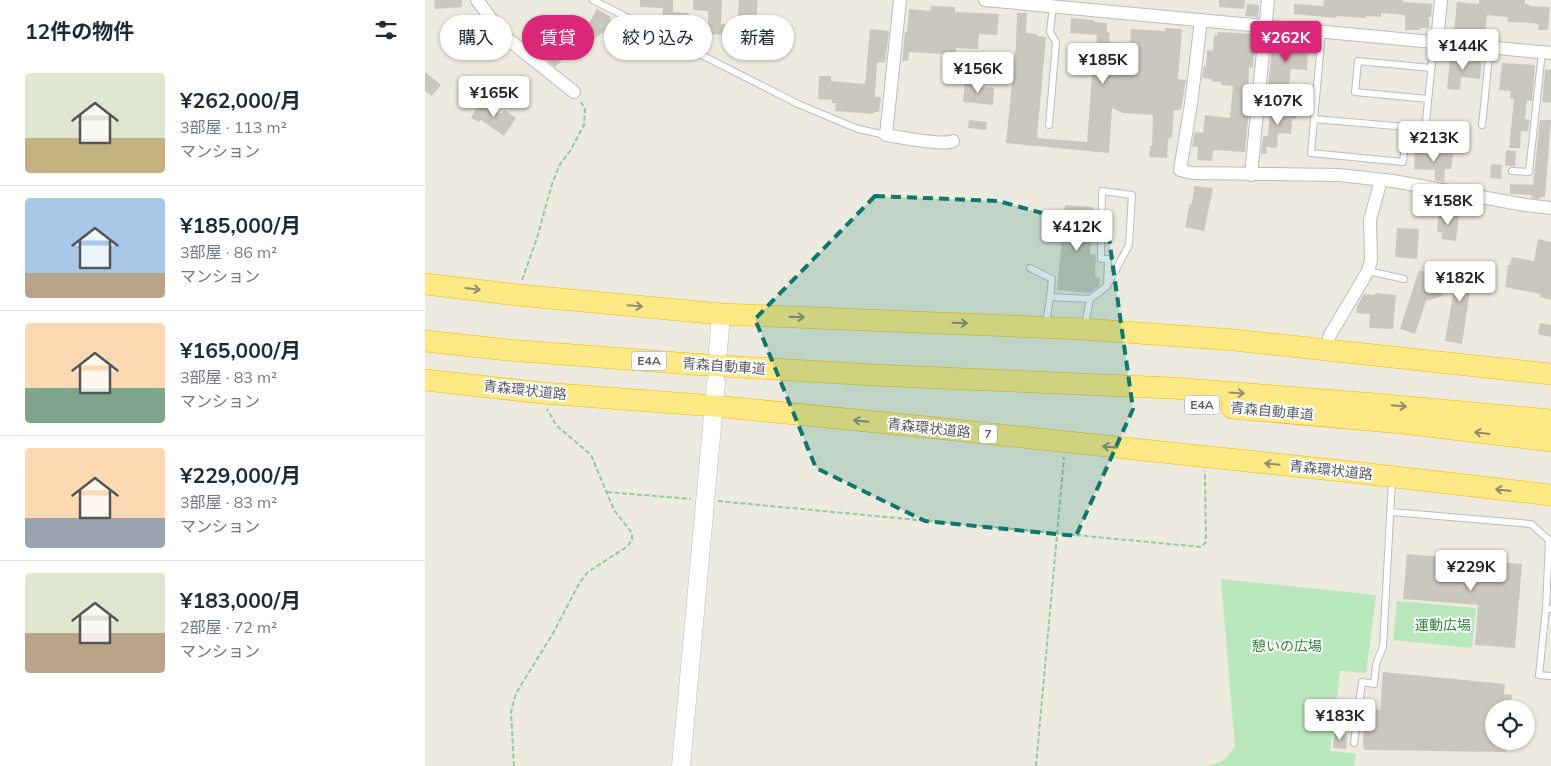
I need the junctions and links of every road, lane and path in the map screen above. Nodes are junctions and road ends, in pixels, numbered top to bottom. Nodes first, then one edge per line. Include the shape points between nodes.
1 (477, 0) edge
2 (593, 0) edge
3 (900, 0) edge
4 (985, 0) edge
5 (1127, 0) edge
6 (1268, 0) edge
7 (1441, 0) edge
8 (1018, 2) edge
9 (1082, 5) edge
10 (1053, 7) junction
11 (1125, 14) junction
12 (1201, 20) junction
13 (1265, 26) junction
14 (1322, 32) junction
15 (1435, 42) junction
16 (1490, 47) junction
17 (1547, 52) edge
18 (1431, 68) junction
19 (573, 92) joint
20 (1428, 99) junction
21 (1314, 119) junction
22 (1049, 125) dead end
23 (1482, 125) dead end
24 (886, 135) junction
25 (953, 141) dead end
26 (1424, 141) dead end
27 (1512, 171) dead end
28 (1251, 175) junction
29 (1381, 180) junction
30 (1551, 208) edge
31 (1030, 268) dead end
32 (1368, 272) junction
33 (1405, 279) dead end
34 (425, 284) edge
35 (1107, 286) junction
36 (518, 295) junction
37 (1050, 298) junction
38 (1090, 299) junction
39 (721, 314) junction
40 (1045, 327) junction
41 (1084, 328) junction
42 (425, 341) edge
43 (1326, 349) junction
44 (718, 351) dead end
45 (1551, 374) edge
46 (425, 380) edge
47 (716, 382) dead end
48 (543, 392) junction
49 (715, 406) junction
50 (1544, 426) edge
51 (1066, 442) junction
52 (1205, 456) junction
53 (1392, 477) junction
54 (607, 492) junction
55 (1551, 495) edge
56 (706, 500) junction
57 (1391, 512) junction
58 (1057, 534) junction
59 (1548, 609) edge
60 (1551, 676) edge
61 (1355, 743) dead end
62 (514, 766) edge
63 (681, 766) edge
64 (1036, 766) edge

1 - 19 street via 504,36
2 - 24 lane via 799,104 858,129
3 - 24 street
4 - 8 street
5 - 11 street
6 - 13 street
7 - 15 street
8 - 10 street
9 - 10 street
9 - 11 street
10 - 22 lane via 1050,32 1057,42
11 - 12 street
12 - 13 street
12 - 28 street via 1180,170
13 - 14 street
13 - 28 street
14 - 15 street
14 - 21 lane
15 - 16 street
15 - 18 lane
16 - 17 street
16 - 23 lane
17 - 27 lane via 1529,172
18 - 20 lane
18 - 20 lane via 1358,61 1355,92
19 - 36 path via 585,109 584,125 560,164 552,184
20 - 26 lane
21 - 21 lane via 1311,153 1403,162 1407,127
24 - 25 street via 940,143
28 - 29 street via 1339,175
29 - 30 street
29 - 32 street via 1370,220 1371,260
31 - 37 lane via 1052,279
32 - 33 lane
32 - 43 street via 1330,335
34 -> 36 highway
35 - 35 lane via 1129,245 1132,194 1102,191 1101,259 1108,259
35 - 38 lane
36 -> 39 highway
37 - 38 lane
37 - 40 lane
38 - 41 lane
39 -> 40 highway
39 - 44 street
40 - 41 highway
41 - 43 highway
42 - 50 highway, 青森自動車道 / E4A via 691,364 873,375 1327,416
43 - 45 highway
46 - 48 highway, 青森環状道路 / 7
47 - 49 street
48 - 49 highway, 青森環状道路 / 7
48 - 54 path via 545,407 556,425 591,455
51 -> 49 highway, 青森環状道路 / 7
49 - 56 street
52 -> 51 highway, 青森環状道路 / 7
51 - 58 path
53 -> 52 highway, 青森環状道路 / 7
52 - 58 path via 1206,542 1201,547
55 -> 53 highway, 青森環状道路 / 7
53 - 57 lane
54 - 56 path
54 - 62 path via 614,510 632,533 632,539 627,546 588,572 580,582 516,692 511,712
56 - 58 path
56 - 63 street
57 - 59 lane via 1531,524 1549,540
57 - 61 lane via 1383,647 1376,664 1374,684 1362,682
58 - 64 path
59 - 60 lane via 1539,675

